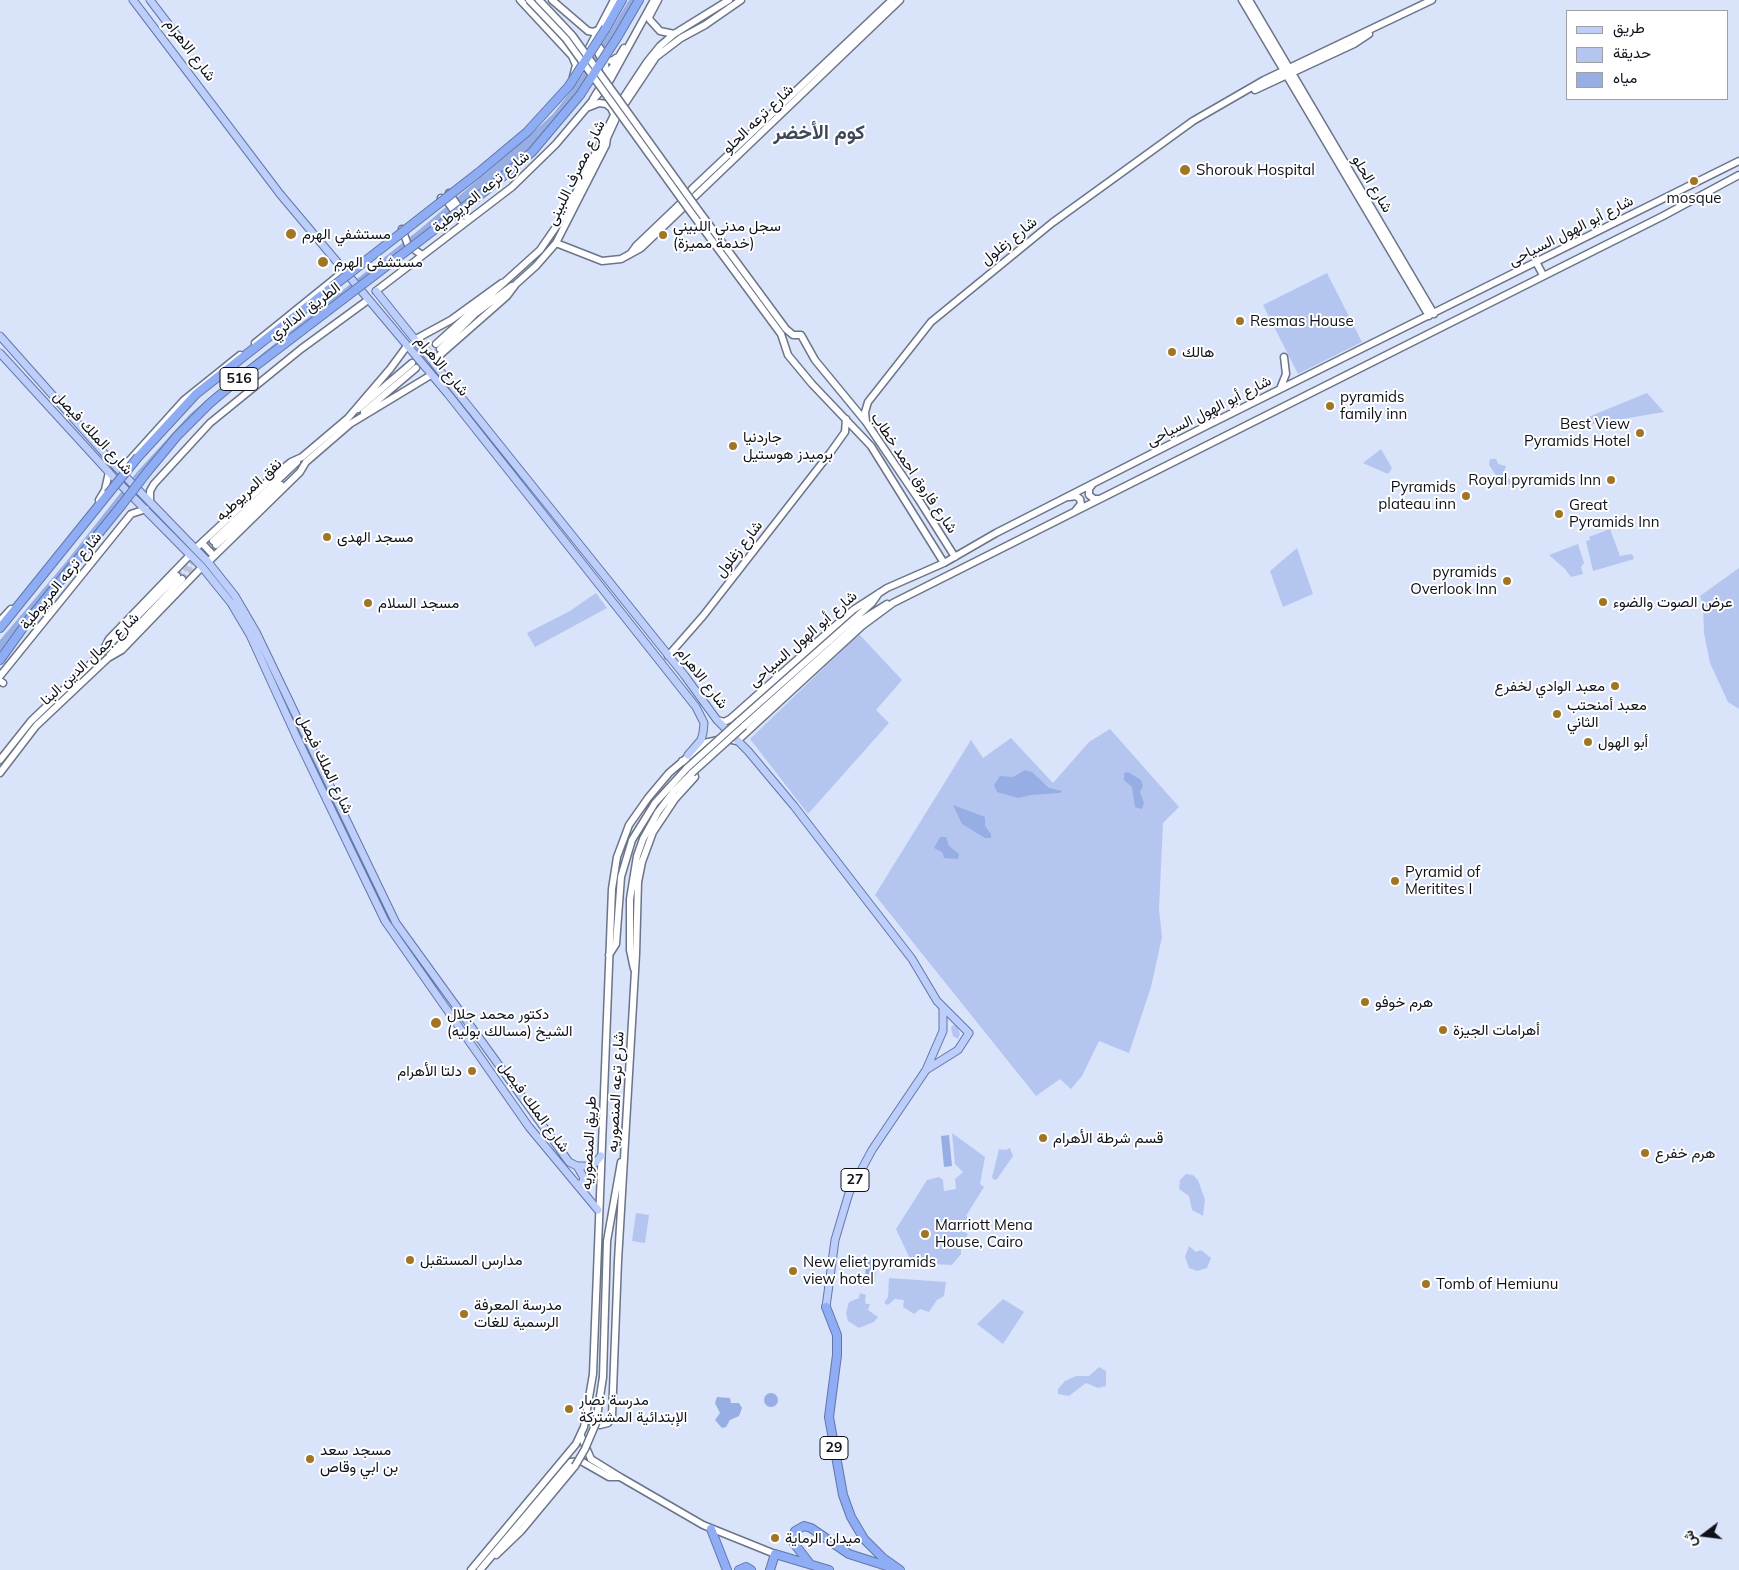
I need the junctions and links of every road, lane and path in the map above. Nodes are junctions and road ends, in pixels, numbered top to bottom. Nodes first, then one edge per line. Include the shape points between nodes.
1 (133, 0) edge
2 (150, 0) edge
3 (520, 0) edge
4 (529, 0) edge
5 (539, 0) edge
6 (552, 0) edge
7 (614, 0) edge
8 (622, 0) edge
9 (639, 0) edge
10 (654, 0) edge
11 (658, 0) edge
12 (729, 0) edge
13 (741, 0) edge
14 (892, 0) edge
15 (900, 0) edge
16 (1242, 0) edge
17 (1249, 0) edge
18 (1432, 0) edge
19 (574, 21) junction
20 (598, 30) junction
21 (588, 31) junction
22 (674, 34) junction
23 (555, 35) junction
24 (179, 38) dead end
25 (594, 40) junction
26 (629, 45) junction
27 (620, 53) junction
28 (606, 61) junction
29 (1288, 71) junction
30 (607, 74) junction
31 (573, 77) junction
32 (590, 105) junction
33 (614, 114) junction
34 (1739, 161) edge
35 (1739, 175) edge
36 (449, 191) junction
37 (441, 198) junction
38 (693, 209) junction
39 (470, 219) junction
40 (463, 224) junction
41 (556, 243) junction
42 (631, 253) junction
43 (422, 255) junction
44 (1536, 262) junction
45 (345, 272) junction
46 (1543, 275) junction
47 (508, 281) junction
48 (516, 284) junction
49 (376, 291) joint
50 (368, 300) junction
51 (1432, 315) junction
52 (0, 336) edge
53 (416, 340) junction
54 (407, 346) junction
55 (0, 353) edge
56 (1284, 357) dead end
57 (433, 361) junction
58 (414, 366) tunnel mouth
59 (431, 375) junction
60 (1280, 390) junction
61 (868, 402) junction
62 (850, 403) junction
63 (846, 419) junction
64 (350, 420) junction
65 (866, 422) junction
66 (856, 429) junction
67 (845, 432) junction
68 (304, 460) junction
69 (119, 470) junction
70 (109, 472) junction
71 (1093, 484) junction
72 (134, 491) junction
73 (1066, 497) junction
74 (1100, 499) junction
75 (148, 505) junction
76 (1073, 512) junction
77 (945, 542) junction
78 (202, 543) junction
79 (215, 543) tunnel mouth
80 (935, 548) junction
81 (585, 551) junction
82 (193, 552) junction
83 (214, 556) junction
84 (955, 557) junction
85 (576, 558) junction
86 (944, 563) junction
87 (205, 565) junction
88 (597, 566) junction
89 (589, 573) junction
90 (880, 592) junction
91 (893, 603) junction
92 (0, 621) edge
93 (0, 628) edge
94 (102, 653) junction
95 (668, 656) junction
96 (108, 658) junction
97 (0, 660) edge
98 (1, 680) edge
99 (730, 719) junction
100 (718, 720) junction
101 (739, 738) junction
102 (688, 755) junction
103 (0, 760) edge
104 (682, 761) junction
105 (0, 774) edge
106 (326, 779) junction
107 (317, 782) junction
108 (329, 796) junction
109 (610, 955) junction
110 (635, 972) junction
111 (943, 1009) junction
112 (926, 1070) junction
113 (625, 1150) junction
114 (601, 1156) junction
115 (577, 1166) junction
116 (577, 1184) junction
117 (598, 1210) junction
118 (826, 1307) joint
119 (586, 1417) junction
120 (581, 1436) junction
121 (620, 1477) junction
122 (711, 1529) junction
123 (776, 1554) junction
124 (487, 1561) junction
125 (810, 1564) junction
126 (899, 1569) edge
127 (471, 1570) edge
128 (480, 1570) edge
129 (727, 1570) edge
130 (739, 1570) edge
131 (751, 1570) edge
132 (770, 1570) edge
133 (829, 1570) edge

1 - 45 main road, شارع الاهرام via 280,194
2 - 24 main road, شارع الاهرام
3 - 23 main road
4 - 38 main road, bridge via 566,38
5 - 38 main road, bridge via 572,35
6 - 19 main road
7 - 20 main road, شارع ترعه المريوطية
8 - 93 highway, الطريق الدائري / 516, bridge via 578,75 527,132 231,365 184,406 138,457
9 - 97 highway, الطريق الدائري / 516, bridge via 584,89 532,152 241,377 182,430 30,618
10 - 26 main road, شارع ترعه المريوطية
11 - 22 main road via 649,17 657,29
12 - 22 main road, شارع مصرف اللبينى
13 - 41 main road, شارع مصرف اللبينى via 656,57 618,114 606,145
14 - 42 main road, شارع ترعه الحلو via 692,189
15 - 42 main road, شارع ترعه الحلو via 654,237
16 - 29 main road
17 - 29 main road
18 - 29 main road, شارع زغلول
19 - 21 main road
19 - 23 main road via 571,31
20 - 21 main road
20 - 25 main road, شارع ترعه المريوطية
21 - 25 main road
22 - 33 main road, شارع مصرف اللبينى via 652,56
23 - 31 main road via 574,60
25 - 28 main road, bridge
25 - 31 main road, شارع ترعه المريوطية
26 - 27 main road
26 - 32 main road, شارع ترعه المريوطية via 610,80
27 - 28 main road via 612,61
27 - 30 main road
28 - 30 main road
29 - 51 main road, شارع الحلو
29 - 61 main road, شارع زغلول via 1235,96 1190,124 1052,223 938,314
30 - 32 main road
31 - 36 main road, شارع ترعه المريوطية via 525,131
32 - 33 main road via 602,103
32 - 39 main road, شارع ترعه المريوطية via 536,165
33 - 47 main road, شارع مصرف اللبينى via 559,224 540,250
34 - 44 main road, شارع أبو الهول السياحى
35 - 46 main road, شارع أبو الهول السياحى
36 - 37 main road, شارع ترعه المريوطية
36 - 39 main road, bridge via 455,204
37 - 40 main road, bridge via 447,201
37 - 43 main road, شارع ترعه المريوطية, bridge via 402,229 408,245
38 - 62 main road, شارع فاروق احمد خطاب via 788,331 801,335 815,360
38 - 63 main road, شارع فاروق احمد خطاب via 781,334 788,355
39 - 40 main road, شارع ترعه المريوطية
40 - 43 main road, شارع ترعه المريوطية
41 - 42 main road, شارع ترعه الحلو via 602,261 617,260
41 - 48 main road, شارع مصرف اللبينى
43 - 49 main road, شارع ترعه المريوطية
44 - 46 main road
44 - 51 main road, شارع أبو الهول السياحى
45 - 50 main road, شارع الاهرام, bridge
45 - 69 main road via 198,387
46 - 74 main road, شارع أبو الهول السياحى
47 - 48 main road via 438,346
47 - 53 main road, شارع مصرف اللبينى
48 - 57 main road, شارع مصرف اللبينى via 507,296
49 - 53 main road, شارع الاهرام
50 - 54 main road, شارع الاهرام
50 - 75 main road via 210,423 154,484
51 - 60 main road, شارع أبو الهول السياحى
52 - 69 main road, شارع الملك فيصل
53 - 57 main road, شارع الاهرام
54 - 59 main road, شارع الاهرام
54 - 64 main road
55 - 70 main road, شارع الملك فيصل
56 - 60 main road via 1286,374
57 - 81 main road, شارع الاهرام
58 - 64 main road
59 - 64 main road
59 - 85 main road, شارع الاهرام
60 - 71 main road, شارع أبو الهول السياحى
61 - 62 main road
61 - 65 main road
62 - 65 main road, شارع فاروق احمد خطاب
63 - 66 main road, شارع فاروق احمد خطاب
63 - 67 main road
64 - 68 main road
65 - 77 main road, شارع فاروق احمد خطاب
66 - 67 main road
66 - 80 main road, شارع فاروق احمد خطاب via 875,452
67 - 95 main road, شارع زغلول via 703,616
68 - 78 main road, شارع جمال الدين البنا via 291,462
68 - 79 main road, نفق المريوطيه
68 - 83 main road, شارع جمال الدين البنا via 300,472
69 - 72 main road, شارع الملك فيصل, bridge
70 - 72 main road, شارع الملك فيصل, bridge
70 - 92 main road, شارع ترعه المريوطية via 103,495
71 - 73 main road, شارع أبو الهول السياحى
71 - 74 main road via 1090,495
72 - 75 main road, شارع الملك فيصل
73 - 76 main road via 1080,499 1080,506
73 - 84 main road, شارع أبو الهول السياحى
74 - 76 main road, شارع أبو الهول السياحى
75 - 82 main road, شارع الملك فيصل
75 - 98 main road, شارع ترعه المريوطية via 131,514
76 - 91 main road, شارع أبو الهول السياحى
77 - 80 main road via 940,548
77 - 84 main road, شارع فاروق احمد خطاب
78 - 82 main road, شارع جمال الدين البنا
78 - 83 main road
80 - 86 main road, شارع فاروق احمد خطاب
81 - 85 main road
81 - 88 main road, شارع الاهرام
82 - 87 main road, شارع الملك فيصل
82 - 94 main road, شارع جمال الدين البنا via 109,639
83 - 87 main road, شارع جمال الدين البنا
84 - 86 main road, شارع أبو الهول السياحى
85 - 89 main road, شارع الاهرام
86 - 90 main road, شارع أبو الهول السياحى
87 - 96 main road, شارع جمال الدين البنا via 122,650
87 - 106 main road, شارع الملك فيصل via 245,611
87 - 107 main road, شارع الملك فيصل via 246,628
88 - 89 main road via 590,568
88 - 95 main road, شارع الاهرام
89 - 102 main road, شارع الاهرام via 701,716 704,723 701,740
90 - 99 main road, شارع أبو الهول السياحى via 854,610
90 - 109 main road, bridge via 872,603 674,780 655,803 626,858 620,887 616,944
91 - 101 main road, شارع أبو الهول السياحى via 862,626
91 - 110 main road, bridge via 877,608 863,618 663,804 643,839 632,873 630,950
94 - 96 main road via 180,578
94 - 103 main road, شارع جمال الدين البنا via 31,721
95 - 100 main road, شارع الاهرام
96 - 105 main road, شارع جمال الدين البنا via 36,726
99 - 100 main road
99 - 101 main road via 732,732
100 - 101 main road, شارع الاهرام
101 - 102 main road, طريق المنصوريه via 710,740
101 - 111 main road, شارع الاهرام via 901,944
102 - 104 main road, طريق المنصوريه
104 - 109 main road, طريق المنصوريه via 648,798 625,834 614,874
104 - 110 main road, شارع ترعه المنصوريه via 692,764 695,777 659,822 642,862 636,901
106 - 107 main road
106 - 108 main road, شارع الملك فيصل
107 - 108 main road, شارع الملك فيصل
108 - 115 main road, شارع الملك فيصل via 396,923 543,1129 569,1162
108 - 116 main road, شارع الملك فيصل via 374,899 396,938 529,1127
109 - 114 main road, طريق المنصوريه
110 - 113 main road, شارع ترعه المنصوريه
111 - 112 main road, 27 via 943,1031
111 - 112 main road, شارع الاهرام / 27 via 969,1033 958,1050
112 - 118 main road, 27 via 872,1150 849,1194 835,1240
113 - 119 main road, شارع ترعه المنصوريه via 612,1416 608,1423 600,1425
113 - 124 main road, bridge via 608,1241 603,1386 596,1423 575,1466 515,1539
114 - 115 main road, شارع الملك فيصل via 591,1165
114 - 117 main road, طريق المنصوريه
115 - 116 main road via 584,1178 582,1184
116 - 117 main road, شارع الملك فيصل
117 - 119 main road, طريق المنصوريه via 593,1374
118 - 126 highway, 29 via 837,1335 829,1417 843,1495 851,1518 864,1539
119 - 120 main road, طريق المنصوريه
120 - 121 main road via 591,1459
120 - 127 main road, طريق المنصوريه
121 - 122 main road
121 - 124 main road via 609,1477 580,1461 571,1462
122 - 123 main road
122 - 129 highway
123 - 125 highway
123 - 132 highway
124 - 128 main road
125 - 126 highway via 793,1542 795,1531 804,1526 857,1557
125 - 133 highway
130 - 131 highway via 746,1567

